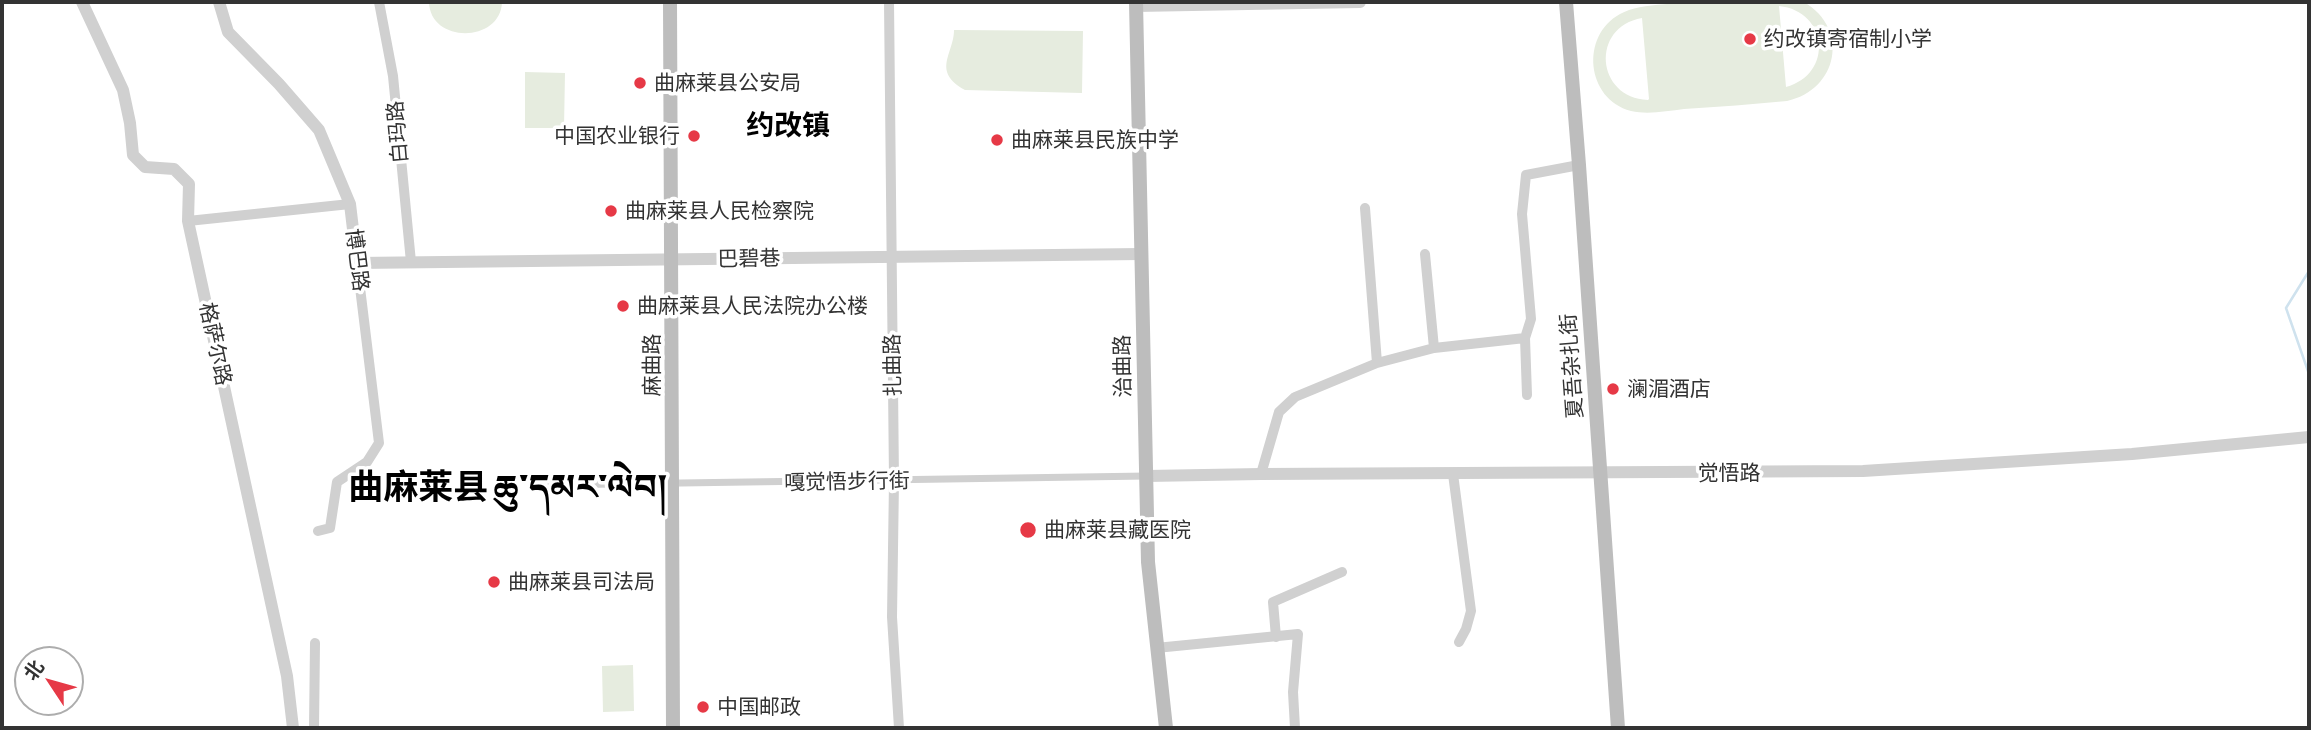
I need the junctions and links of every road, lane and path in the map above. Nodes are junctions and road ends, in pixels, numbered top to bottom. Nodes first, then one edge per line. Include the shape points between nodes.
1 (82, 2) edge
2 (219, 2) edge
3 (379, 2) edge
4 (670, 2) edge
5 (889, 2) edge
6 (1360, 2) edge
7 (1566, 2) edge
8 (1136, 4) edge
9 (1579, 165) junction
10 (350, 204) junction
11 (1366, 208) dead end
12 (188, 221) junction
13 (1141, 254) junction
14 (1425, 254) dead end
15 (892, 256) junction
16 (672, 260) junction
17 (411, 262) junction
18 (357, 263) junction
19 (1525, 338) junction
20 (1434, 348) junction
21 (1377, 363) junction
22 (1527, 395) dead end
23 (2309, 437) edge
24 (1261, 474) junction
25 (1452, 474) junction
26 (1600, 474) junction
27 (1147, 476) junction
28 (894, 481) junction
29 (673, 484) junction
30 (548, 485) dead end
31 (318, 531) dead end
32 (1342, 572) dead end
33 (1276, 637) junction
34 (1458, 642) dead end
35 (315, 643) dead end
36 (1156, 648) junction
37 (293, 728) edge
38 (314, 728) edge
39 (672, 728) edge
40 (899, 728) edge
41 (1166, 728) edge
42 (1295, 728) edge
43 (1618, 728) edge

1 - 12 street, 格萨尔路 via 123,90 133,155 145,167 174,169 189,184
2 - 10 street, 博巴路 via 228,32 319,130
3 - 17 street, 白玛路 via 393,75
4 - 16 main road, 麻曲路
5 - 15 street, 扎曲路
6 - 8 street
7 - 9 main road, 夏吾杂扎街
8 - 13 main road, 治曲路
9 - 19 street via 1526,176 1522,214 1531,319
9 - 26 main road, 夏吾杂扎街
10 - 12 street
10 - 18 street, 博巴路
11 - 21 street
12 - 37 street, 格萨尔路 via 288,676
13 - 15 street, 巴碧巷
13 - 27 main road, 治曲路
14 - 20 street
15 - 16 street, 巴碧巷
15 - 28 street, 扎曲路
16 - 17 street, 巴碧巷
16 - 29 main road, 麻曲路
17 - 18 street, 巴碧巷
18 - 31 street, 博巴路 via 379,443 367,462 337,482 330,528
19 - 20 street
19 - 22 street
20 - 21 street
21 - 24 street via 1295,397 1279,412
23 - 26 street, 觉悟路 via 1863,471
24 - 25 street, 觉悟路
24 - 27 street, 觉悟路
25 - 26 street, 觉悟路
25 - 34 street via 1471,611
26 - 43 main road, 夏吾杂扎街
27 - 28 street, 嘎觉悟步行街
27 - 36 main road, 治曲路
28 - 29 street, 嘎觉悟步行街
28 - 40 street, 扎曲路 via 892,617
29 - 30 street, 嘎觉悟步行街
29 - 39 main road, 麻曲路
32 - 33 street via 1273,602
33 - 36 street
33 - 42 street via 1298,634
35 - 38 street
36 - 41 main road, 治曲路

